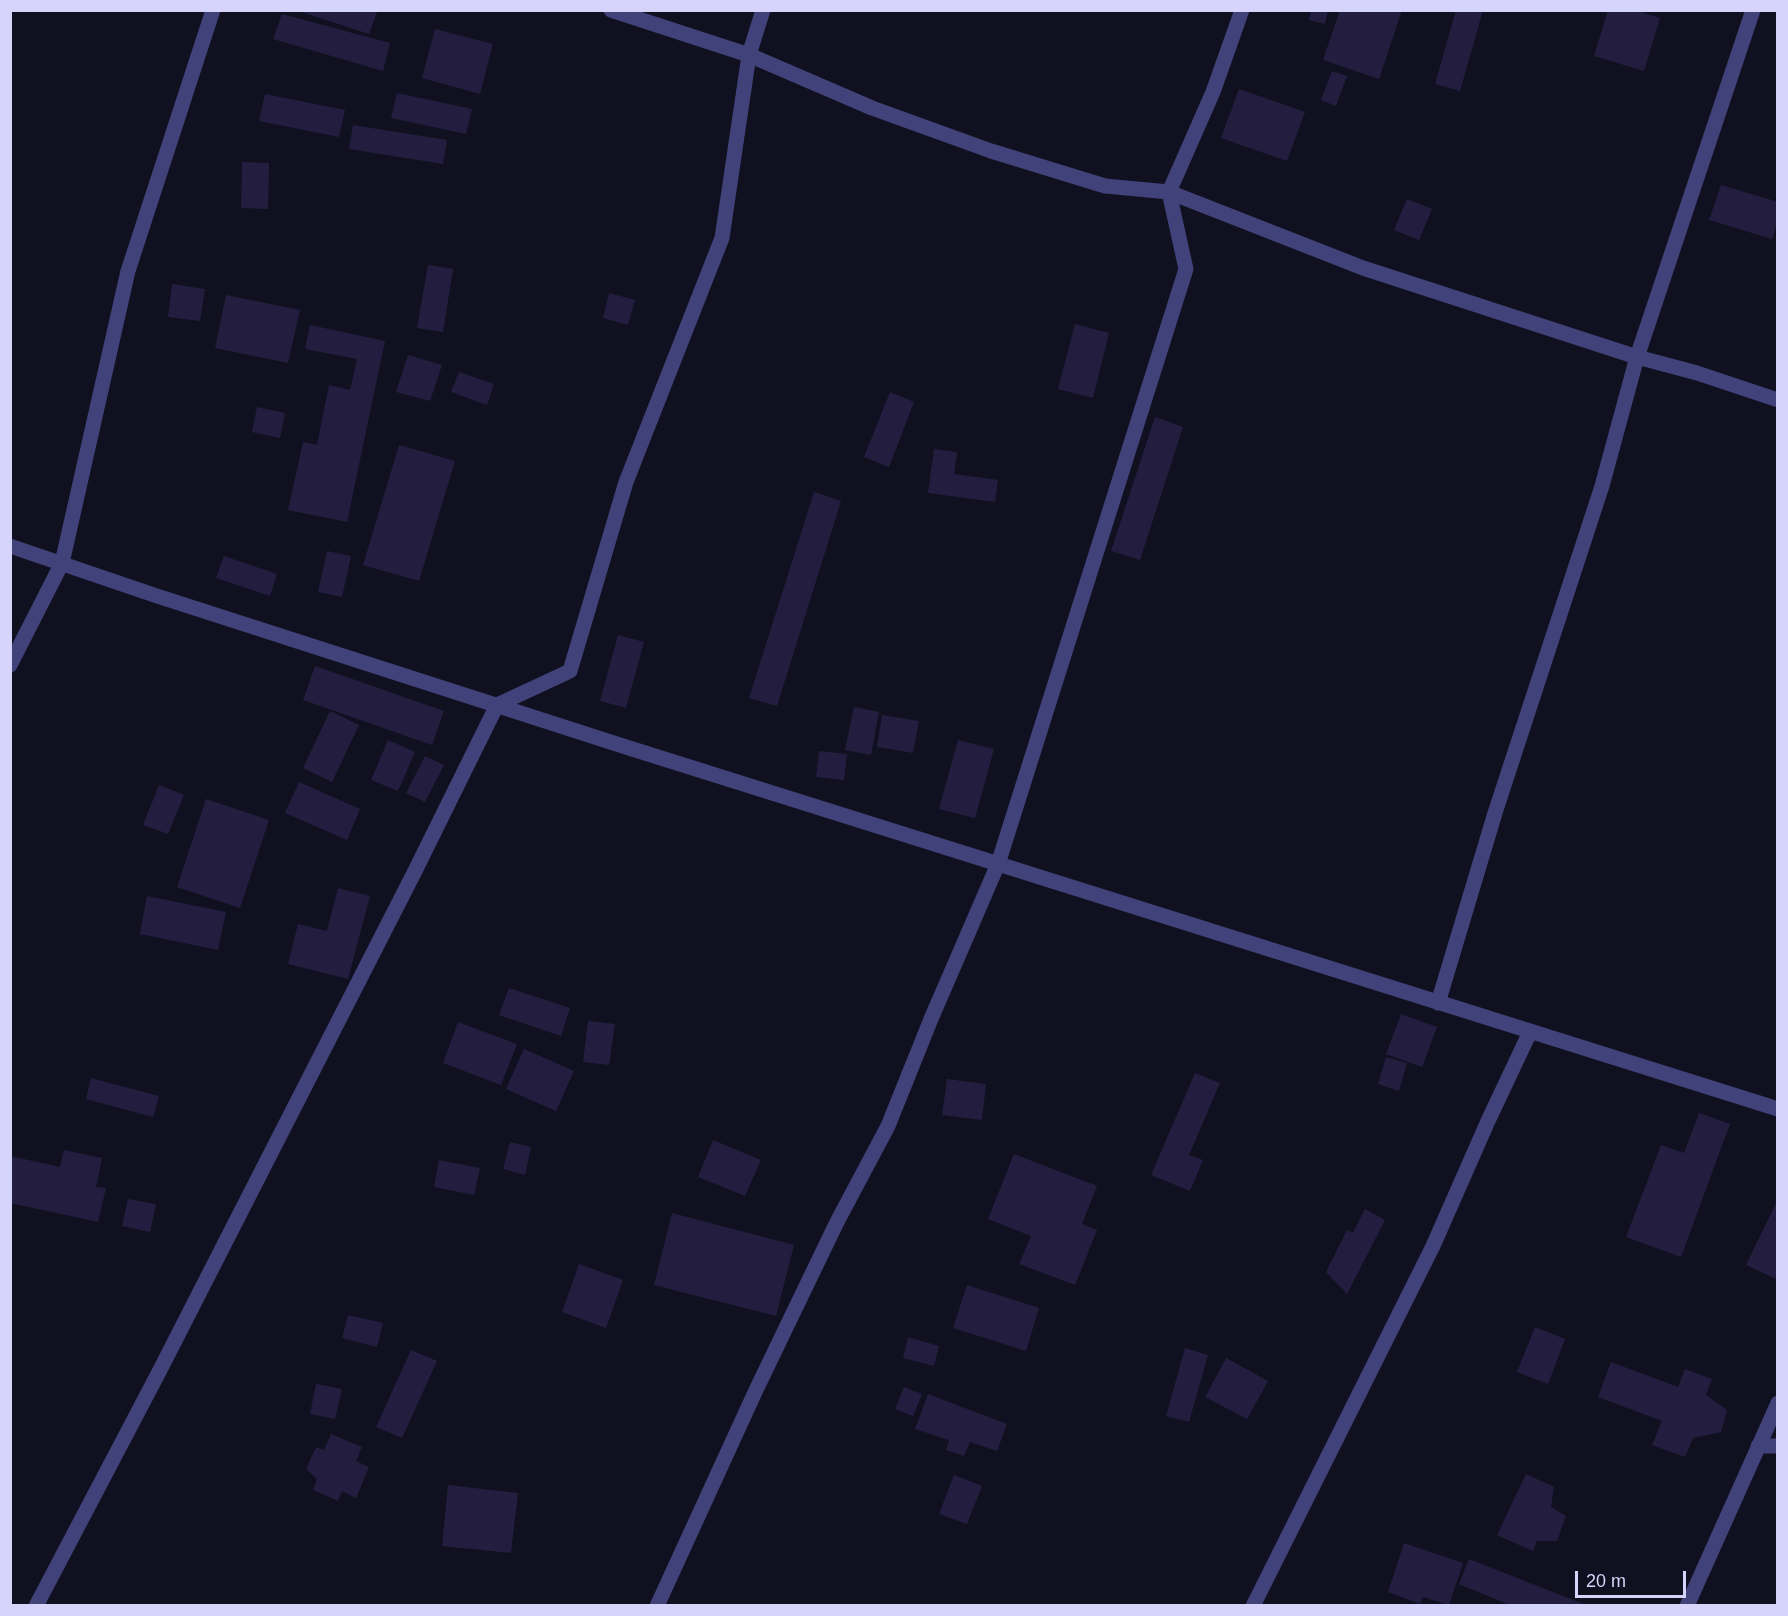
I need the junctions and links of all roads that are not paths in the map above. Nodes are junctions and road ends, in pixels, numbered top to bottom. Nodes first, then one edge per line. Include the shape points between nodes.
1 (213, 10) edge
2 (611, 10) edge
3 (764, 10) edge
4 (1242, 10) edge
5 (1752, 10) edge
6 (749, 55) junction
7 (1169, 192) junction
8 (1637, 357) junction
9 (1778, 400) edge
10 (10, 546) edge
11 (62, 563) junction
12 (10, 665) edge
13 (497, 705) junction
14 (998, 864) junction
15 (1438, 1003) junction
16 (1530, 1032) junction
17 (1778, 1109) edge
18 (1778, 1402) edge
19 (1758, 1446) junction
20 (1778, 1446) edge
21 (36, 1605) edge
22 (657, 1605) edge
23 (1253, 1605) edge
24 (1687, 1605) edge

1 - 11 street via 128,271
2 - 6 street
3 - 6 street
4 - 7 street via 1213,92
5 - 8 street
6 - 7 street via 872,108 991,152 1105,186
6 - 13 street via 722,238 626,482 570,671
7 - 8 street via 1363,268
7 - 14 street via 1186,269
8 - 9 street
8 - 15 street via 1602,486
10 - 11 street
11 - 12 street
11 - 13 street
13 - 14 street
13 - 21 street
14 - 15 street
14 - 22 street via 888,1126 832,1232
15 - 16 street
16 - 17 street
16 - 23 street via 1434,1246
18 - 19 street
19 - 20 street
19 - 24 street

